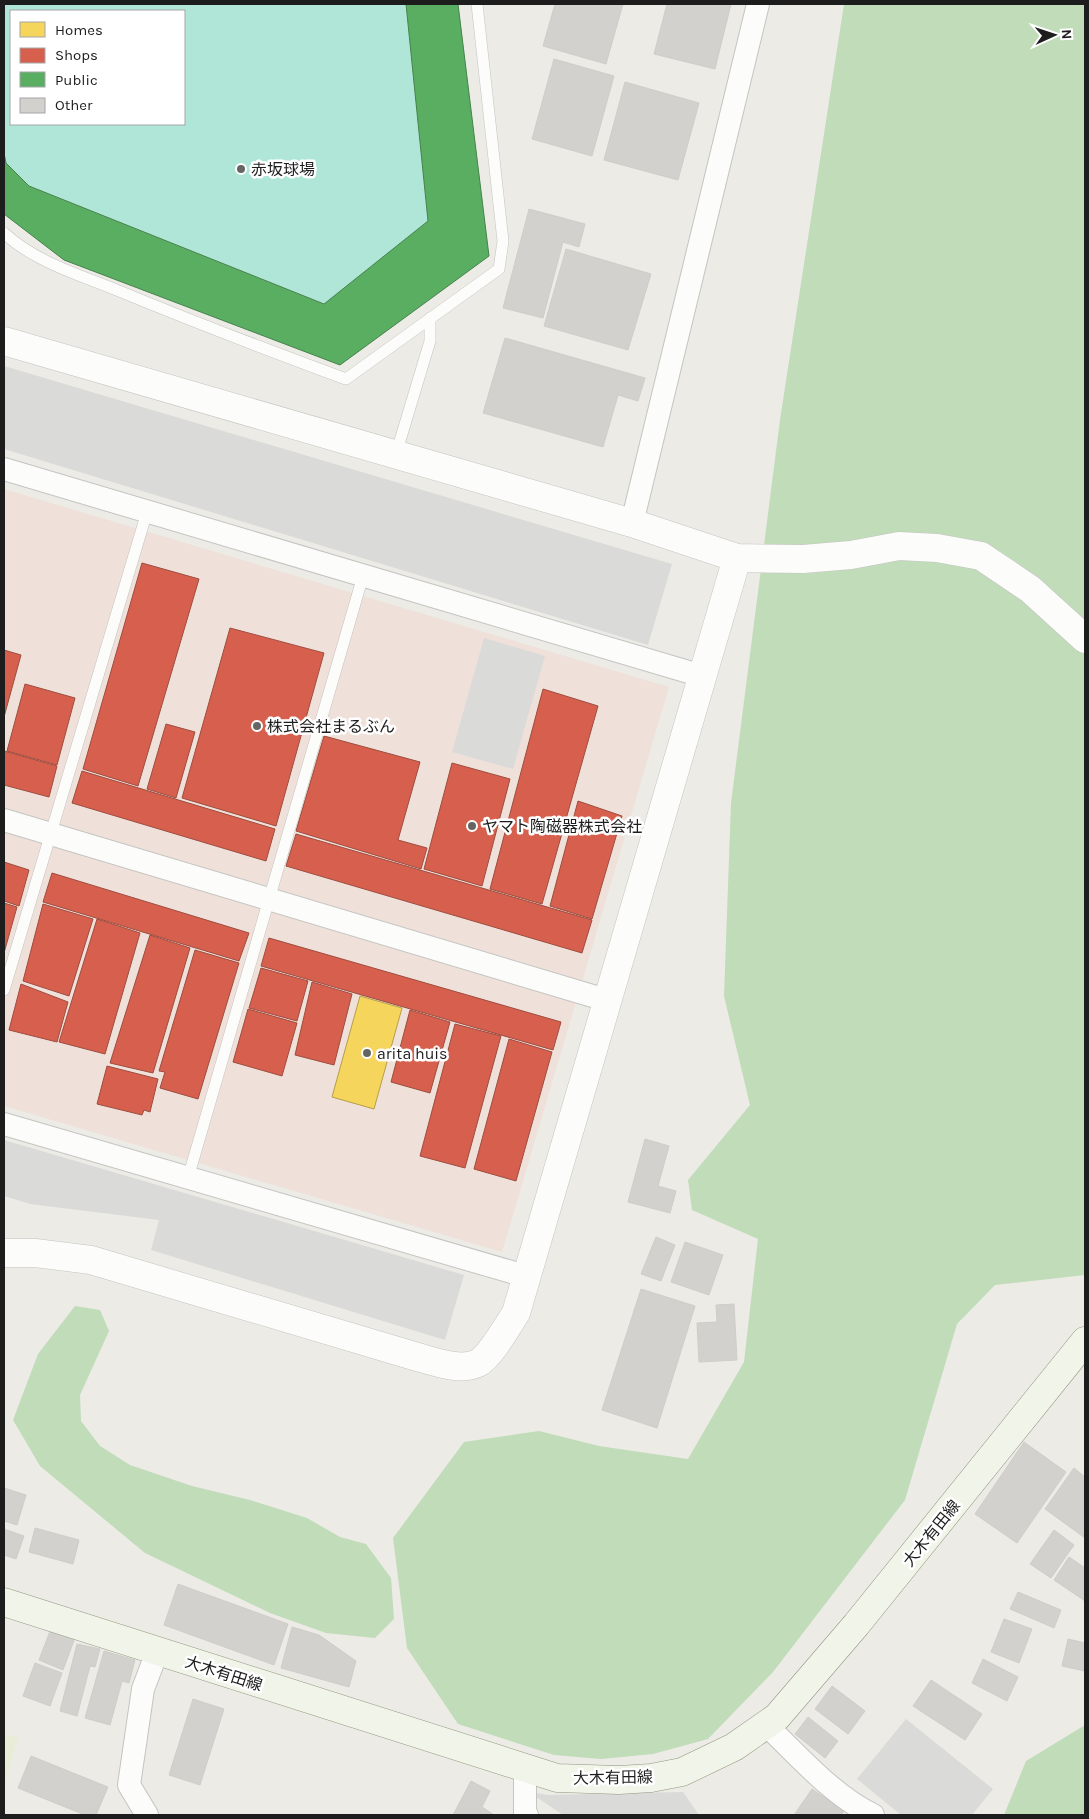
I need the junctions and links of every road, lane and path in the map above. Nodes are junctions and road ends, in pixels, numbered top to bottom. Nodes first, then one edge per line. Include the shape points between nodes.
1 (477, 4) edge
2 (758, 4) edge
3 (4, 233) edge
4 (430, 318) junction
5 (4, 341) edge
6 (395, 455) junction
7 (4, 469) edge
8 (147, 512) junction
9 (632, 523) junction
10 (737, 558) junction
11 (363, 576) junction
12 (1085, 639) edge
13 (702, 676) junction
14 (4, 820) edge
15 (50, 834) junction
16 (268, 899) junction
17 (4, 990) edge
18 (606, 1000) junction
19 (4, 1124) edge
20 (188, 1178) junction
21 (4, 1253) edge
22 (525, 1276) junction
23 (1085, 1341) edge
24 (4, 1602) edge
25 (157, 1652) junction
26 (766, 1725) junction
27 (525, 1768) junction
28 (863, 1813) edge
29 (147, 1815) edge
30 (527, 1815) edge

1 - 4 lane via 503,240 499,269
2 - 9 street
3 - 4 lane via 47,262 224,335 346,379
4 - 6 lane via 430,341
5 - 6 street
6 - 9 street
7 - 8 street
8 - 11 street
8 - 15 lane
9 - 10 street
10 - 12 street via 803,559 899,546 937,548 980,556 1030,589
10 - 13 street
11 - 13 street
11 - 16 lane
13 - 18 street
14 - 15 street
15 - 16 street
15 - 17 lane
16 - 18 street
16 - 20 lane
18 - 22 street
19 - 20 street
20 - 22 street
21 - 22 street via 91,1260 454,1367 479,1363 496,1343 516,1313
23 - 26 main road, 大木有田線 via 856,1625 777,1717
24 - 25 main road, 大木有田線
25 - 27 main road, 大木有田線
25 - 29 street via 143,1689 129,1785
26 - 27 main road, 大木有田線 via 734,1748 682,1772 651,1778 557,1778
26 - 28 street
27 - 30 street

